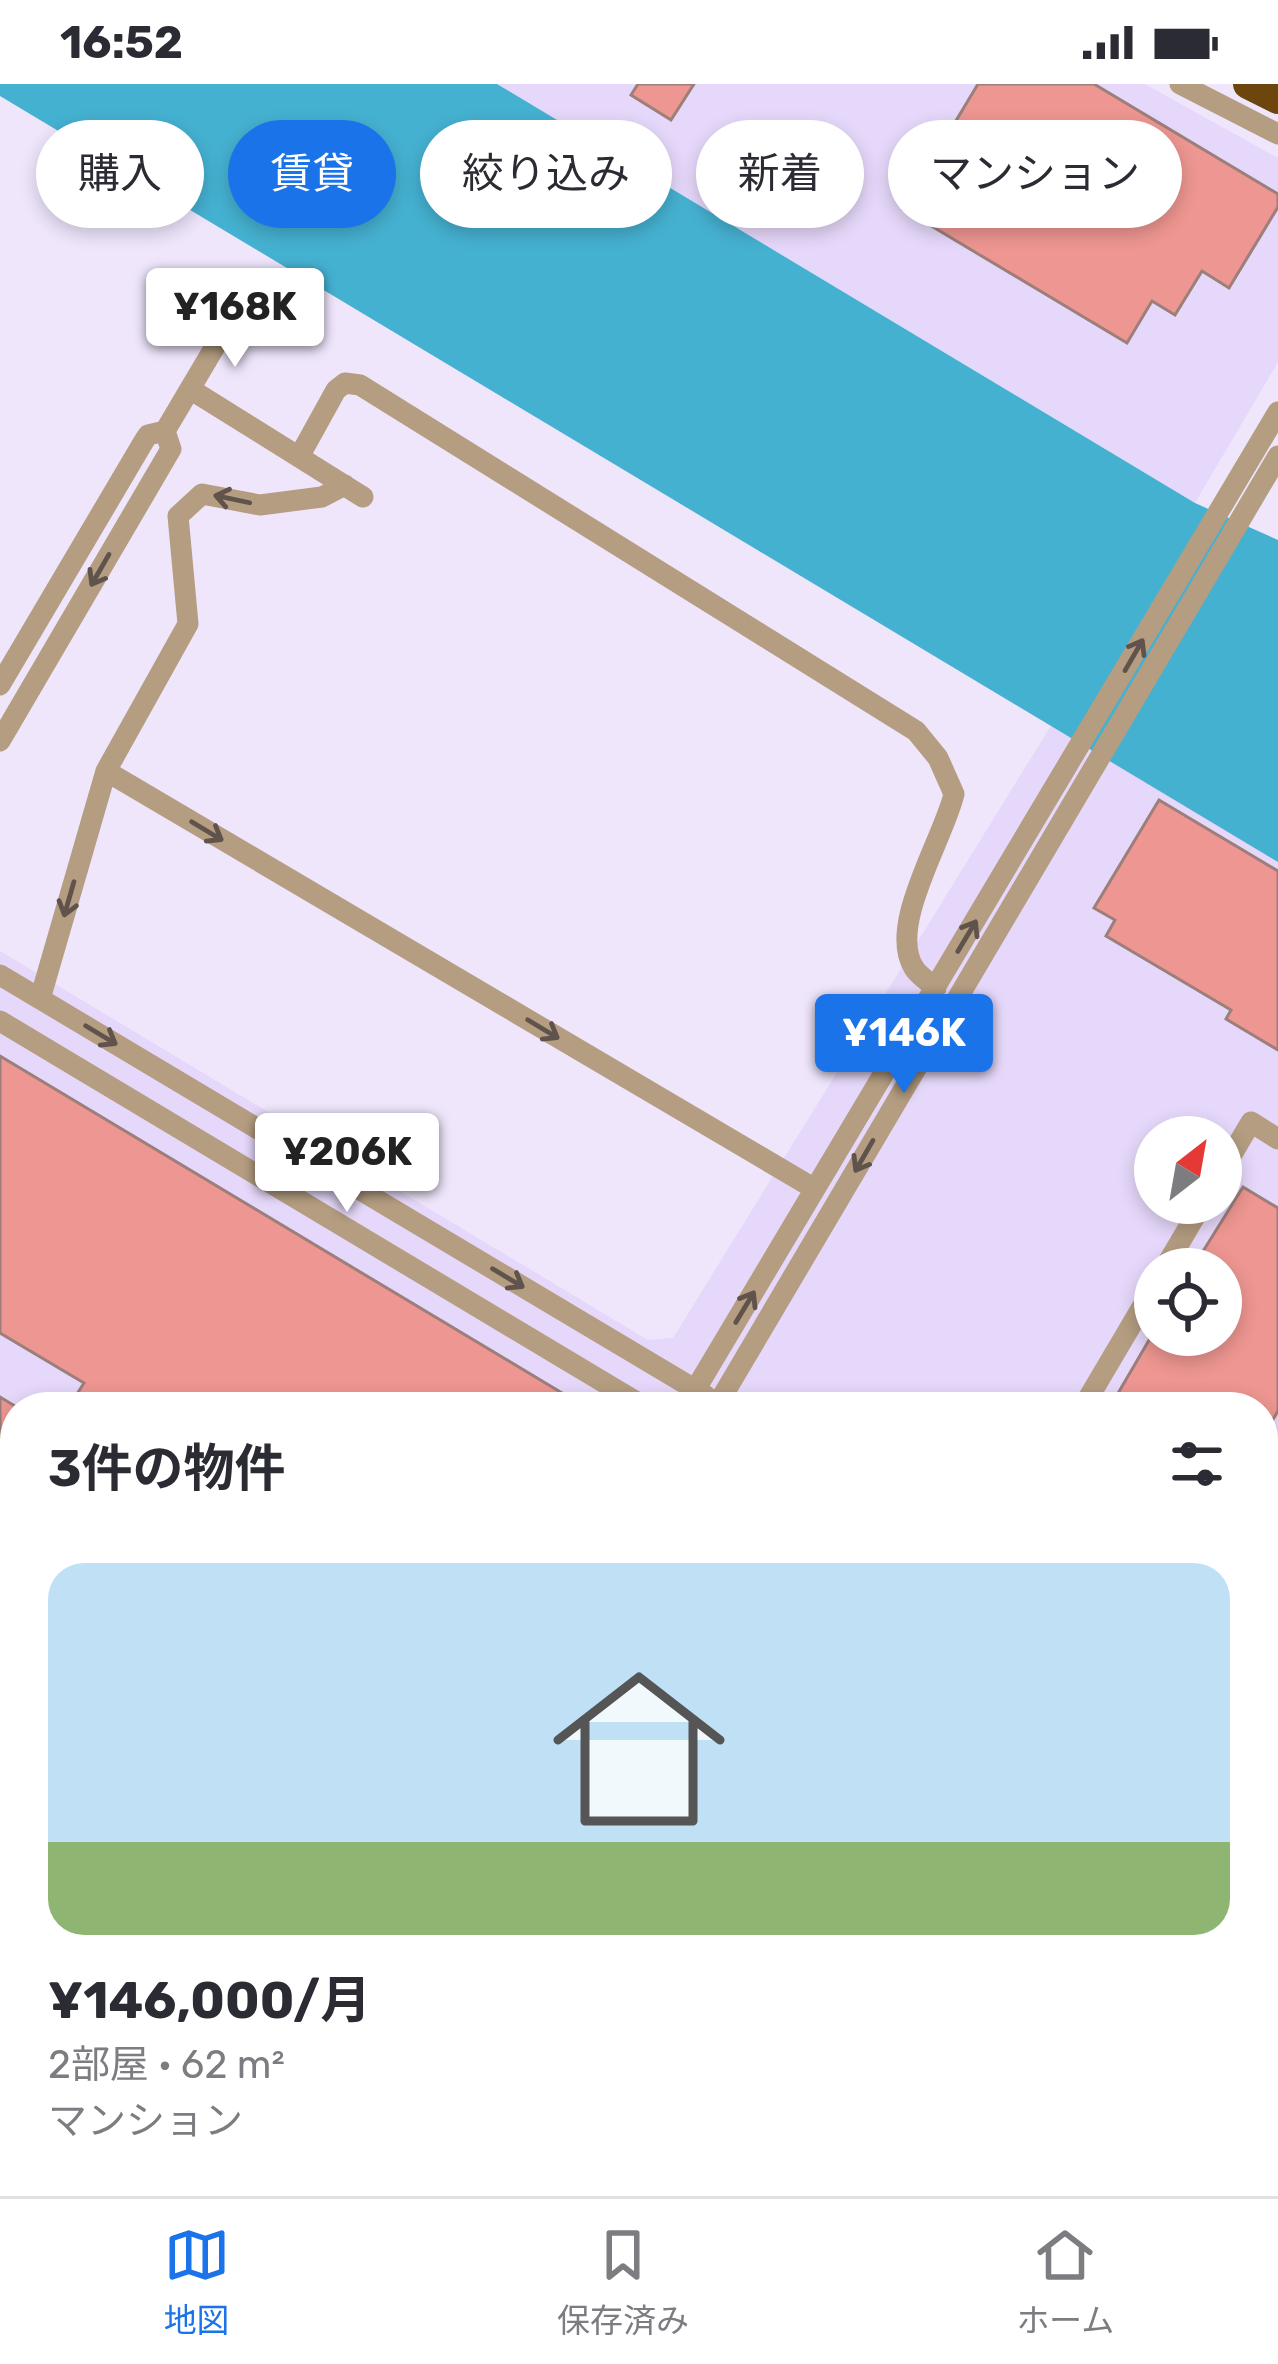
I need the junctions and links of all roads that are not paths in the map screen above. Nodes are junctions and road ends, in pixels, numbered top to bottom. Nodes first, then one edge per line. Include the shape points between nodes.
1 (1180, 84) edge
2 (1248, 84) edge
3 (1269, 84) edge
4 (1278, 94) edge
5 (1278, 134) edge
6 (255, 280) dead end
7 (190, 389) junction
8 (1278, 412) edge
9 (165, 431) junction
10 (1278, 456) edge
11 (299, 457) junction
12 (1239, 498) junction
13 (0, 685) edge
14 (0, 741) edge
15 (1084, 761) junction
16 (106, 771) junction
17 (0, 976) edge
18 (936, 988) junction
19 (40, 999) junction
20 (0, 1021) edge
21 (1242, 1136) edge
22 (1278, 1139) edge
23 (815, 1190) junction
24 (1134, 1321) edge
25 (620, 1392) edge
26 (680, 1392) edge
27 (694, 1392) edge
28 (728, 1392) edge
29 (1093, 1392) edge

1 - 5 street
2 - 4 highway
3 - 4 highway
6 - 7 street
7 - 9 street
7 - 11 street
8 - 12 street
9 - 13 street via 148,435
9 -> 14 street via 171,448
10 - 12 street
11 -> 16 street via 354,491 260,506 202,494 178,516 188,624
11 - 18 street via 336,390 360,385 916,731 954,794 912,903 911,965
12 - 15 street
18 -> 15 street
15 -> 28 street
16 -> 19 street
16 -> 23 street
17 - 19 street
18 - 23 street
19 -> 26 street
20 - 25 street
21 - 22 street via 1250,1122
27 -> 23 street
24 - 29 street

